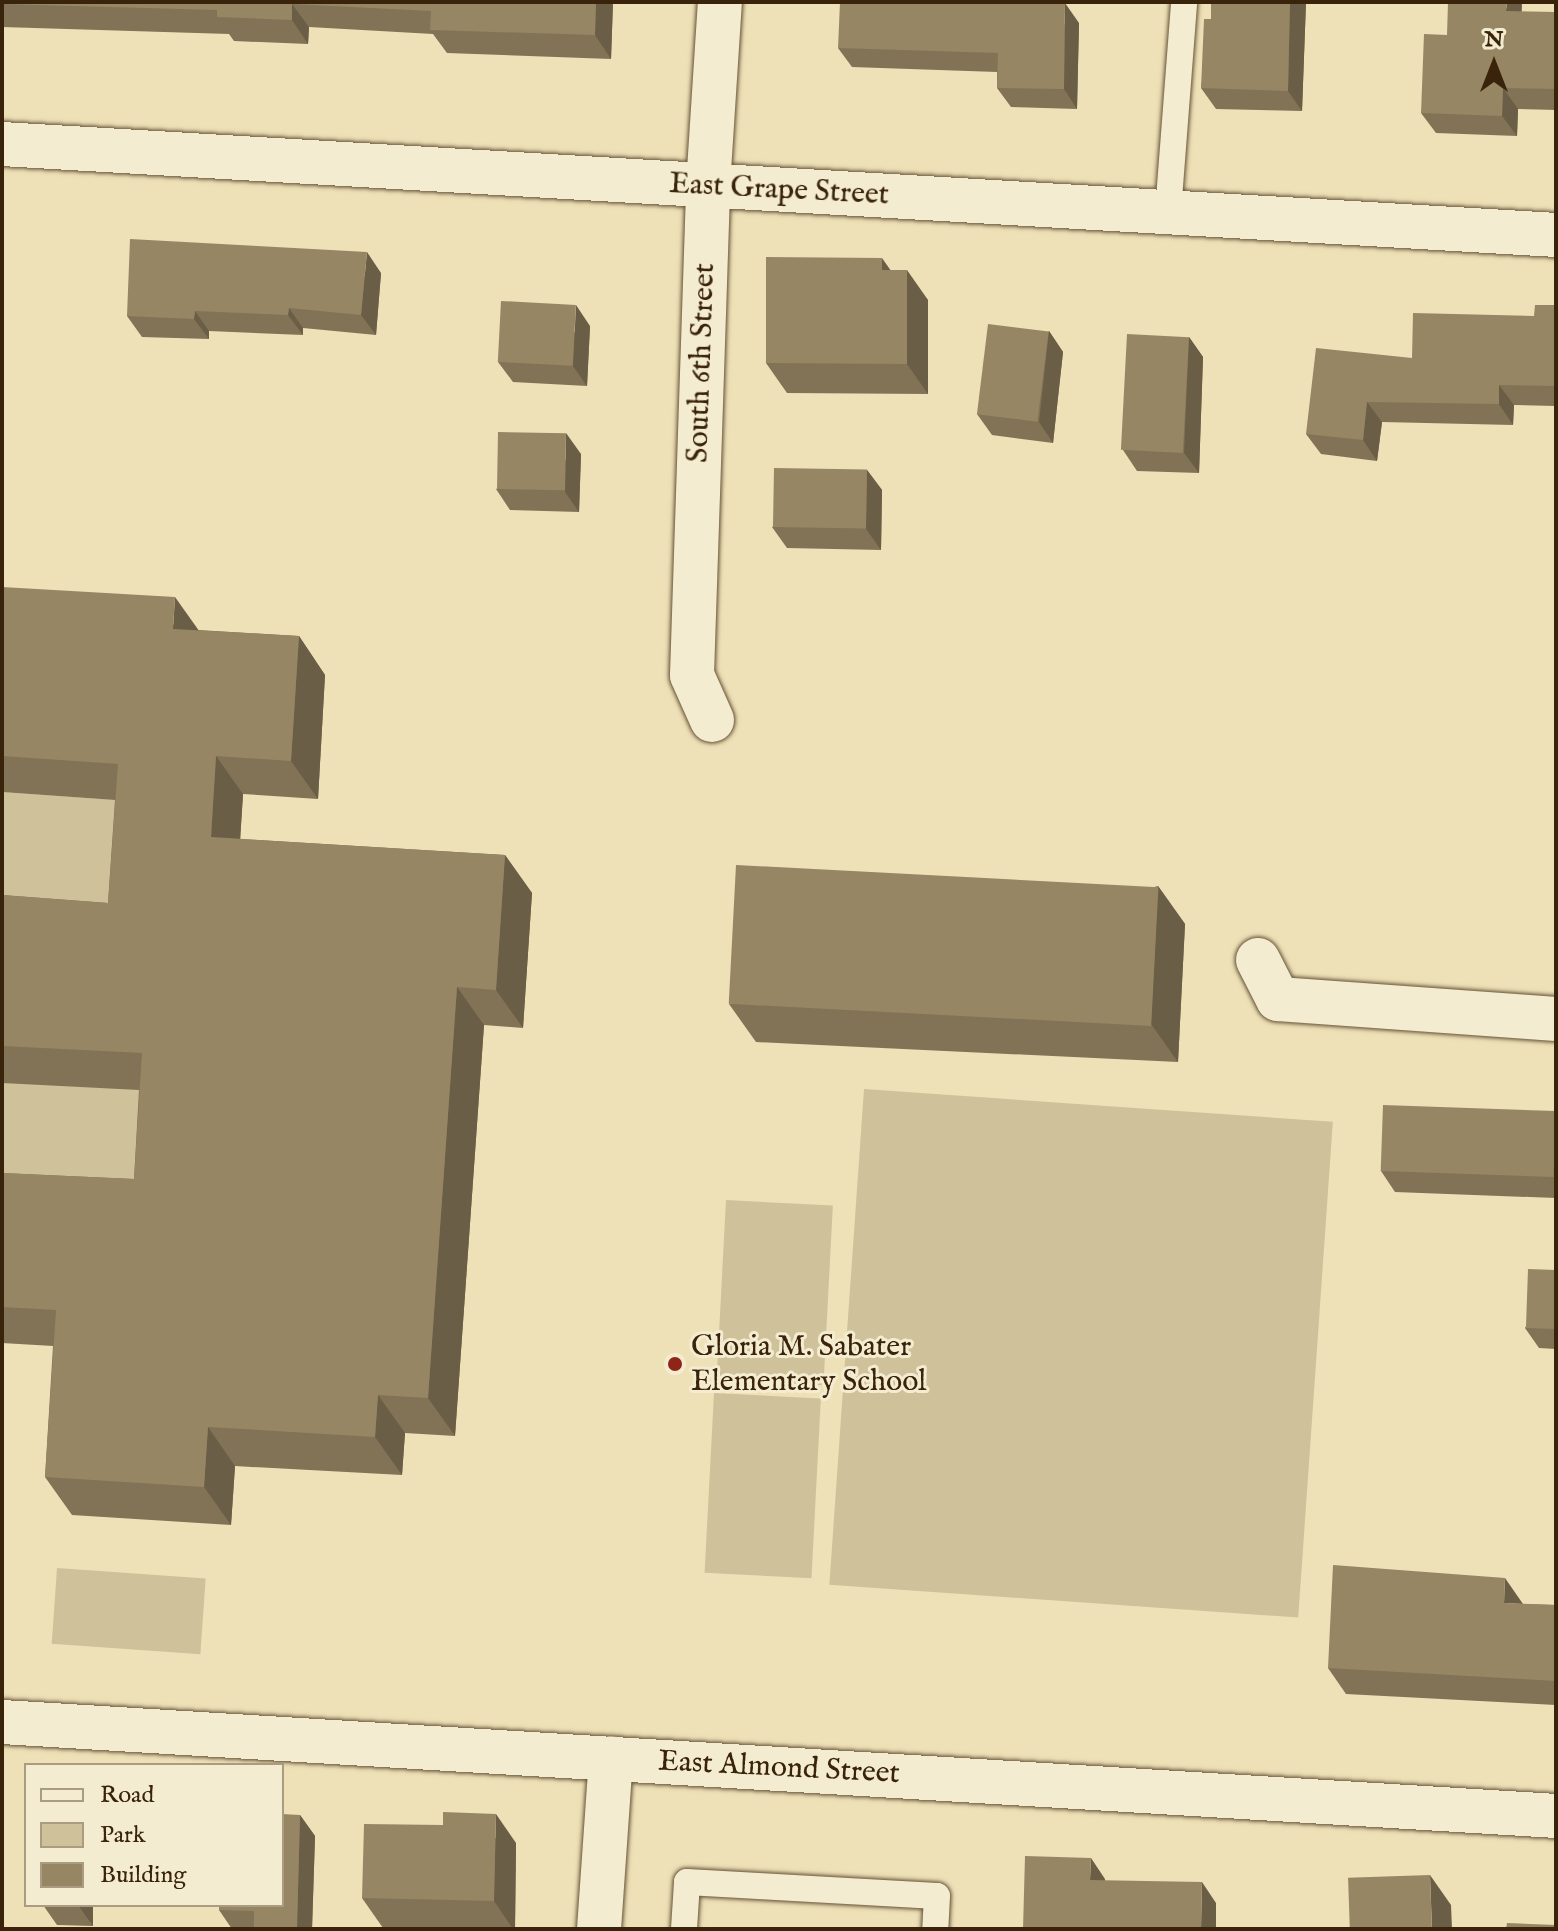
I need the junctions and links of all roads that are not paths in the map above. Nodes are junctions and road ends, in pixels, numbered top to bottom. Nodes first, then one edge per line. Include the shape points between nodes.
1 (720, 2) edge
2 (1184, 2) edge
3 (2, 144) edge
4 (708, 186) junction
5 (1168, 212) junction
6 (1556, 235) edge
7 (712, 720) dead end
8 (1258, 960) dead end
9 (1556, 1019) edge
10 (2, 1722) edge
11 (611, 1758) junction
12 (1556, 1816) edge
13 (599, 1929) edge
14 (684, 1929) edge
15 (935, 1929) edge

1 - 4 street, South 6th Street
2 - 5 lane
3 - 4 street, East Grape Street
4 - 5 street, East Grape Street
4 - 7 street, South 6th Street via 692,675
5 - 6 street, East Grape Street
8 - 9 street via 1278,999
10 - 11 street, East Almond Street
11 - 12 street, East Almond Street
11 - 13 street
14 - 15 lane via 687,1882 937,1896

